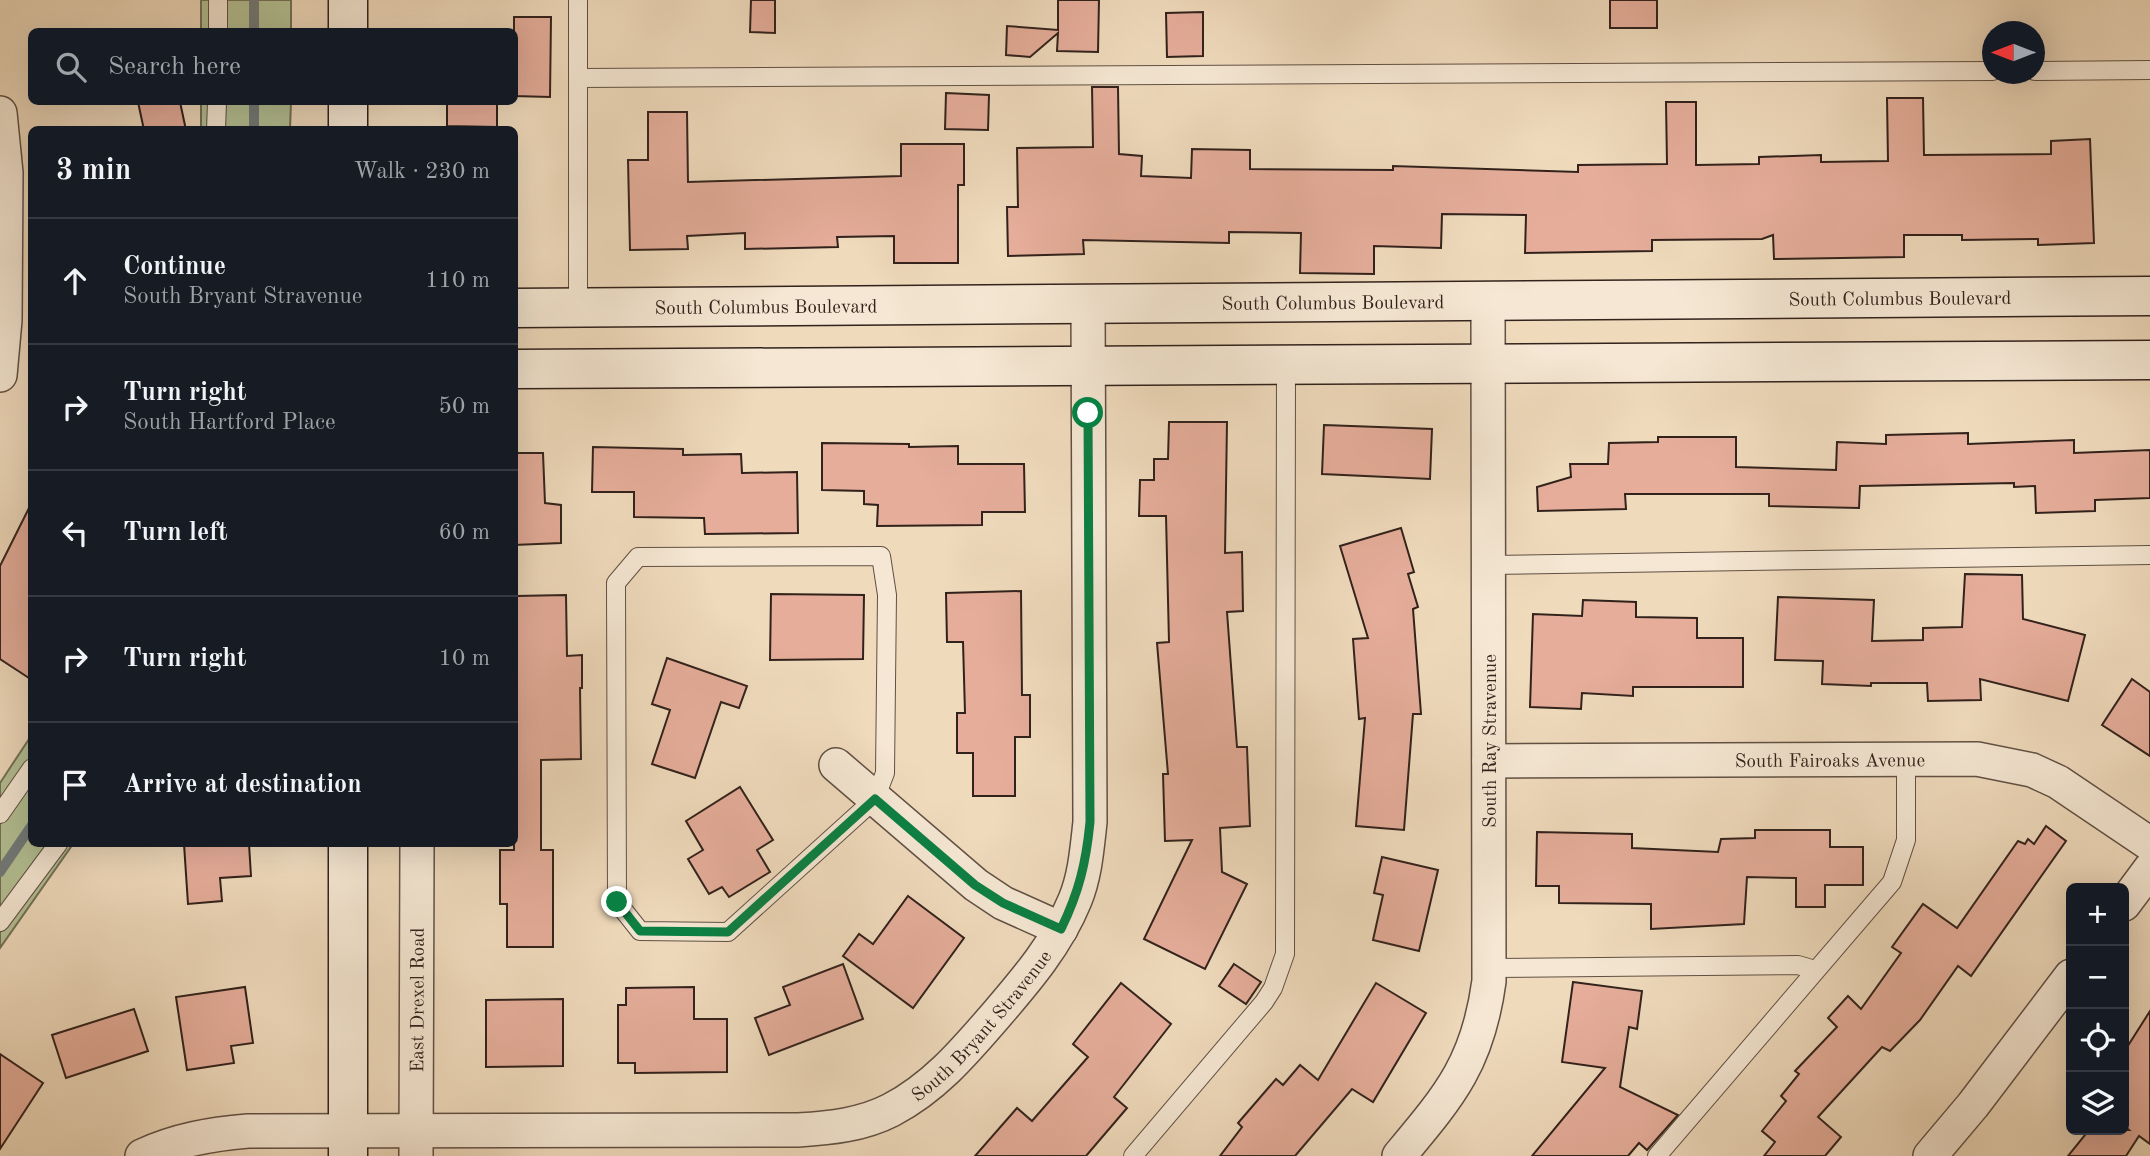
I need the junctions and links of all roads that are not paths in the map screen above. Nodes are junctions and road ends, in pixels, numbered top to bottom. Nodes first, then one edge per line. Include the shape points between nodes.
1 (218, 0) edge
2 (348, 0) edge
3 (579, 0) edge
4 (218, 28) edge
5 (348, 28) edge
6 (2150, 70) edge
7 (1982, 71) edge
8 (2045, 71) edge
9 (579, 78) junction
10 (217, 105) edge
11 (348, 105) edge
12 (0, 113) edge
13 (216, 126) edge
14 (348, 126) edge
15 (2150, 296) edge
16 (1488, 300) junction
17 (1088, 303) junction
18 (579, 307) junction
19 (518, 308) edge
20 (2150, 360) edge
21 (1488, 364) junction
22 (1286, 366) junction
23 (1088, 367) junction
24 (518, 369) edge
25 (0, 374) edge
26 (2150, 555) edge
27 (1488, 565) junction
28 (1906, 759) junction
29 (1489, 761) junction
30 (836, 765) dead end
31 (28, 774) edge
32 (875, 799) junction
33 (0, 814) edge
34 (2150, 844) edge
35 (56, 847) edge
36 (348, 847) edge
37 (417, 847) edge
38 (2150, 869) edge
39 (2129, 897) edge
40 (0, 922) edge
41 (1061, 929) junction
42 (1490, 968) junction
43 (1815, 970) junction
44 (2066, 983) edge
45 (416, 1143) edge
46 (348, 1144) edge
47 (142, 1156) edge
48 (1133, 1156) edge
49 (1399, 1156) edge
50 (1657, 1156) edge
51 (1930, 1156) edge

1 - 4 lane
2 - 5 street
3 - 9 lane
6 - 8 lane
7 - 9 lane
9 - 18 lane
10 - 13 lane
11 - 14 street
12 - 25 street via 6,234
15 - 16 street, South Columbus Boulevard
16 - 17 street, South Columbus Boulevard
16 - 21 street, South Ray Stravenue
17 - 18 street, South Columbus Boulevard
17 - 23 street, South Bryant Stravenue
18 - 19 street, South Columbus Boulevard
20 - 21 street
21 - 22 street
21 - 27 street, South Ray Stravenue
22 - 23 street
22 - 48 lane via 1284,954 1265,1002
23 - 24 street
23 - 41 street, South Bryant Stravenue via 1090,822 1083,874
26 - 27 lane
27 - 29 street, South Ray Stravenue
28 - 29 street, South Fairoaks Avenue
28 - 34 street, South Fairoaks Avenue via 1977,759 2032,770 2082,796
28 - 43 lane via 1906,840 1892,883
29 - 42 street, South Ray Stravenue
30 - 32 street
31 - 33 lane
32 - 32 lane via 728,932 640,931 617,902 616,583 638,557 881,556 887,595 885,773
32 - 41 street via 975,885
35 - 40 lane
36 - 46 street
37 - 45 street, East Drexel Road
38 - 39 street
41 - 45 street, South Bryant Stravenue via 1032,973 941,1076 890,1110 863,1121 798,1130
42 - 43 lane via 1798,965
42 - 49 street, South Ray Stravenue via 1485,1009 1467,1064
43 - 50 lane
44 - 51 street
45 - 46 street, South Bryant Stravenue
46 - 47 street, South Bryant Stravenue via 216,1133

